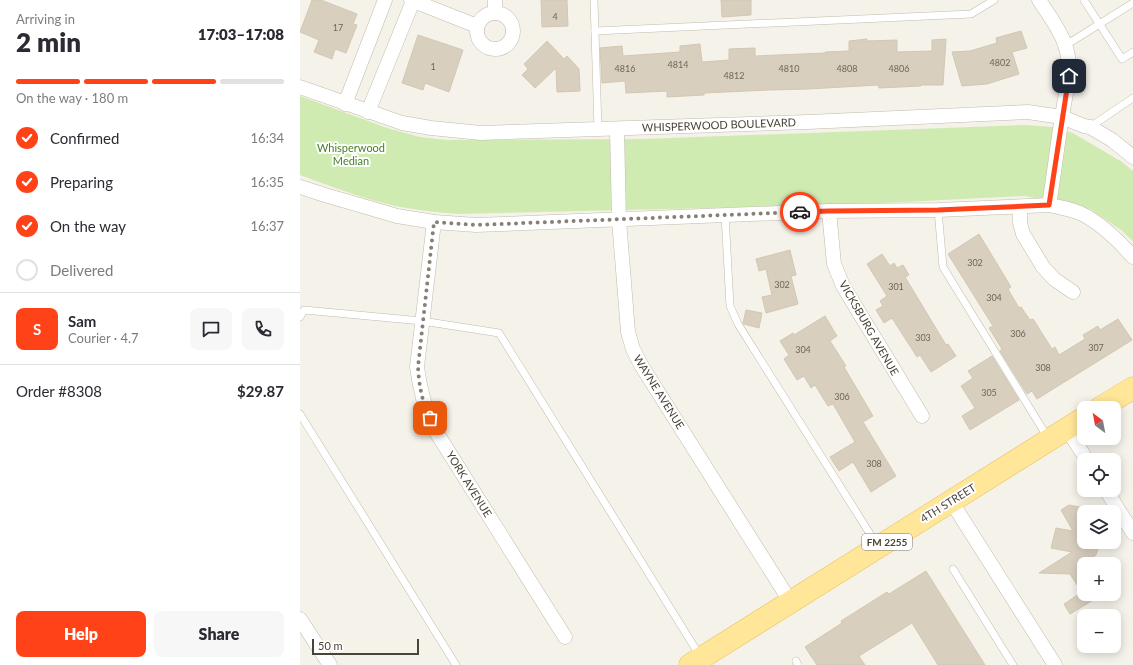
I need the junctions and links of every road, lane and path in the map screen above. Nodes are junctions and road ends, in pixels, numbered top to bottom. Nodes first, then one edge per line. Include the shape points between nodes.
1 (385, 0) edge
2 (412, 0) edge
3 (594, 0) edge
4 (994, 0) edge
5 (1039, 0) edge
6 (1084, 0) edge
7 (1133, 3) edge
8 (495, 6) edge
9 (1100, 24) junction
10 (477, 26) junction
11 (595, 31) junction
12 (1066, 45) junction
13 (1133, 52) edge
14 (300, 87) edge
15 (1133, 98) edge
16 (346, 104) junction
17 (368, 112) junction
18 (1062, 117) junction
19 (1090, 127) junction
20 (598, 129) junction
21 (617, 129) junction
22 (1132, 155) edge
23 (300, 187) edge
24 (1049, 205) junction
25 (1020, 207) junction
26 (938, 210) junction
27 (829, 211) junction
28 (725, 215) junction
29 (619, 220) junction
30 (434, 222) junction
31 (1133, 256) edge
32 (1073, 292) dead end
33 (300, 317) edge
34 (422, 321) junction
35 (1133, 388) edge
36 (1112, 401) edge
37 (300, 414) edge
38 (922, 416) dead end
39 (1067, 429) edge
40 (1082, 453) edge
41 (1110, 497) edge
42 (951, 501) junction
43 (1133, 533) edge
44 (878, 547) junction
45 (953, 569) dead end
46 (790, 601) junction
47 (301, 621) edge
48 (565, 637) dead end
49 (695, 661) edge
50 (330, 665) edge
51 (456, 665) edge
52 (1013, 665) edge
53 (1056, 665) edge

1 - 16 street
2 - 10 street
2 - 17 street
3 - 11 lane
4 - 11 lane via 971,14
5 - 12 street
6 - 9 lane
7 - 9 lane
8 - 10 street
8 - 10 street via 507,17 513,28 508,45 496,50 484,47 477,37
9 - 12 lane
9 - 13 lane via 1122,59
11 - 20 lane
12 - 18 street via 1069,70
14 - 16 street, WHISPERWOOD BOULEVARD
15 - 19 lane
16 - 17 street, WHISPERWOOD BOULEVARD
17 - 20 street, WHISPERWOOD BOULEVARD via 402,123 481,133
18 - 19 street, WHISPERWOOD BOULEVARD
18 - 21 street, WHISPERWOOD BOULEVARD via 1028,112
18 - 24 street
19 - 22 street, WHISPERWOOD BOULEVARD
20 - 21 street, WHISPERWOOD BOULEVARD
21 - 29 street, WAYNE AVENUE
23 - 30 street via 397,216
24 - 25 street
24 - 31 street via 1080,213 1118,240
25 - 26 street
25 - 32 street via 1023,234 1043,267 1054,279
26 - 27 street
26 - 39 lane via 943,267
27 - 28 street
27 - 38 street, VICKSBURG AVENUE via 834,264 843,286
28 - 29 street
28 - 44 lane via 730,306 738,324
29 - 30 street via 476,225
29 - 46 street, WAYNE AVENUE via 628,332 633,349
30 - 34 street, YORK AVENUE
33 - 34 lane via 304,310
34 - 48 street, YORK AVENUE via 418,374 426,410 433,427
34 - 49 lane via 499,333
35 - 36 main road
37 - 51 lane
39 - 40 street
39 - 42 main road, 4TH STREET / FM 2255
41 - 43 street
42 - 44 main road, 4TH STREET / FM 2255
42 - 53 street
44 - 46 main road, 4TH STREET / FM 2255
45 - 52 lane
46 - 49 main road, 4TH STREET / FM 2255
47 - 50 street

